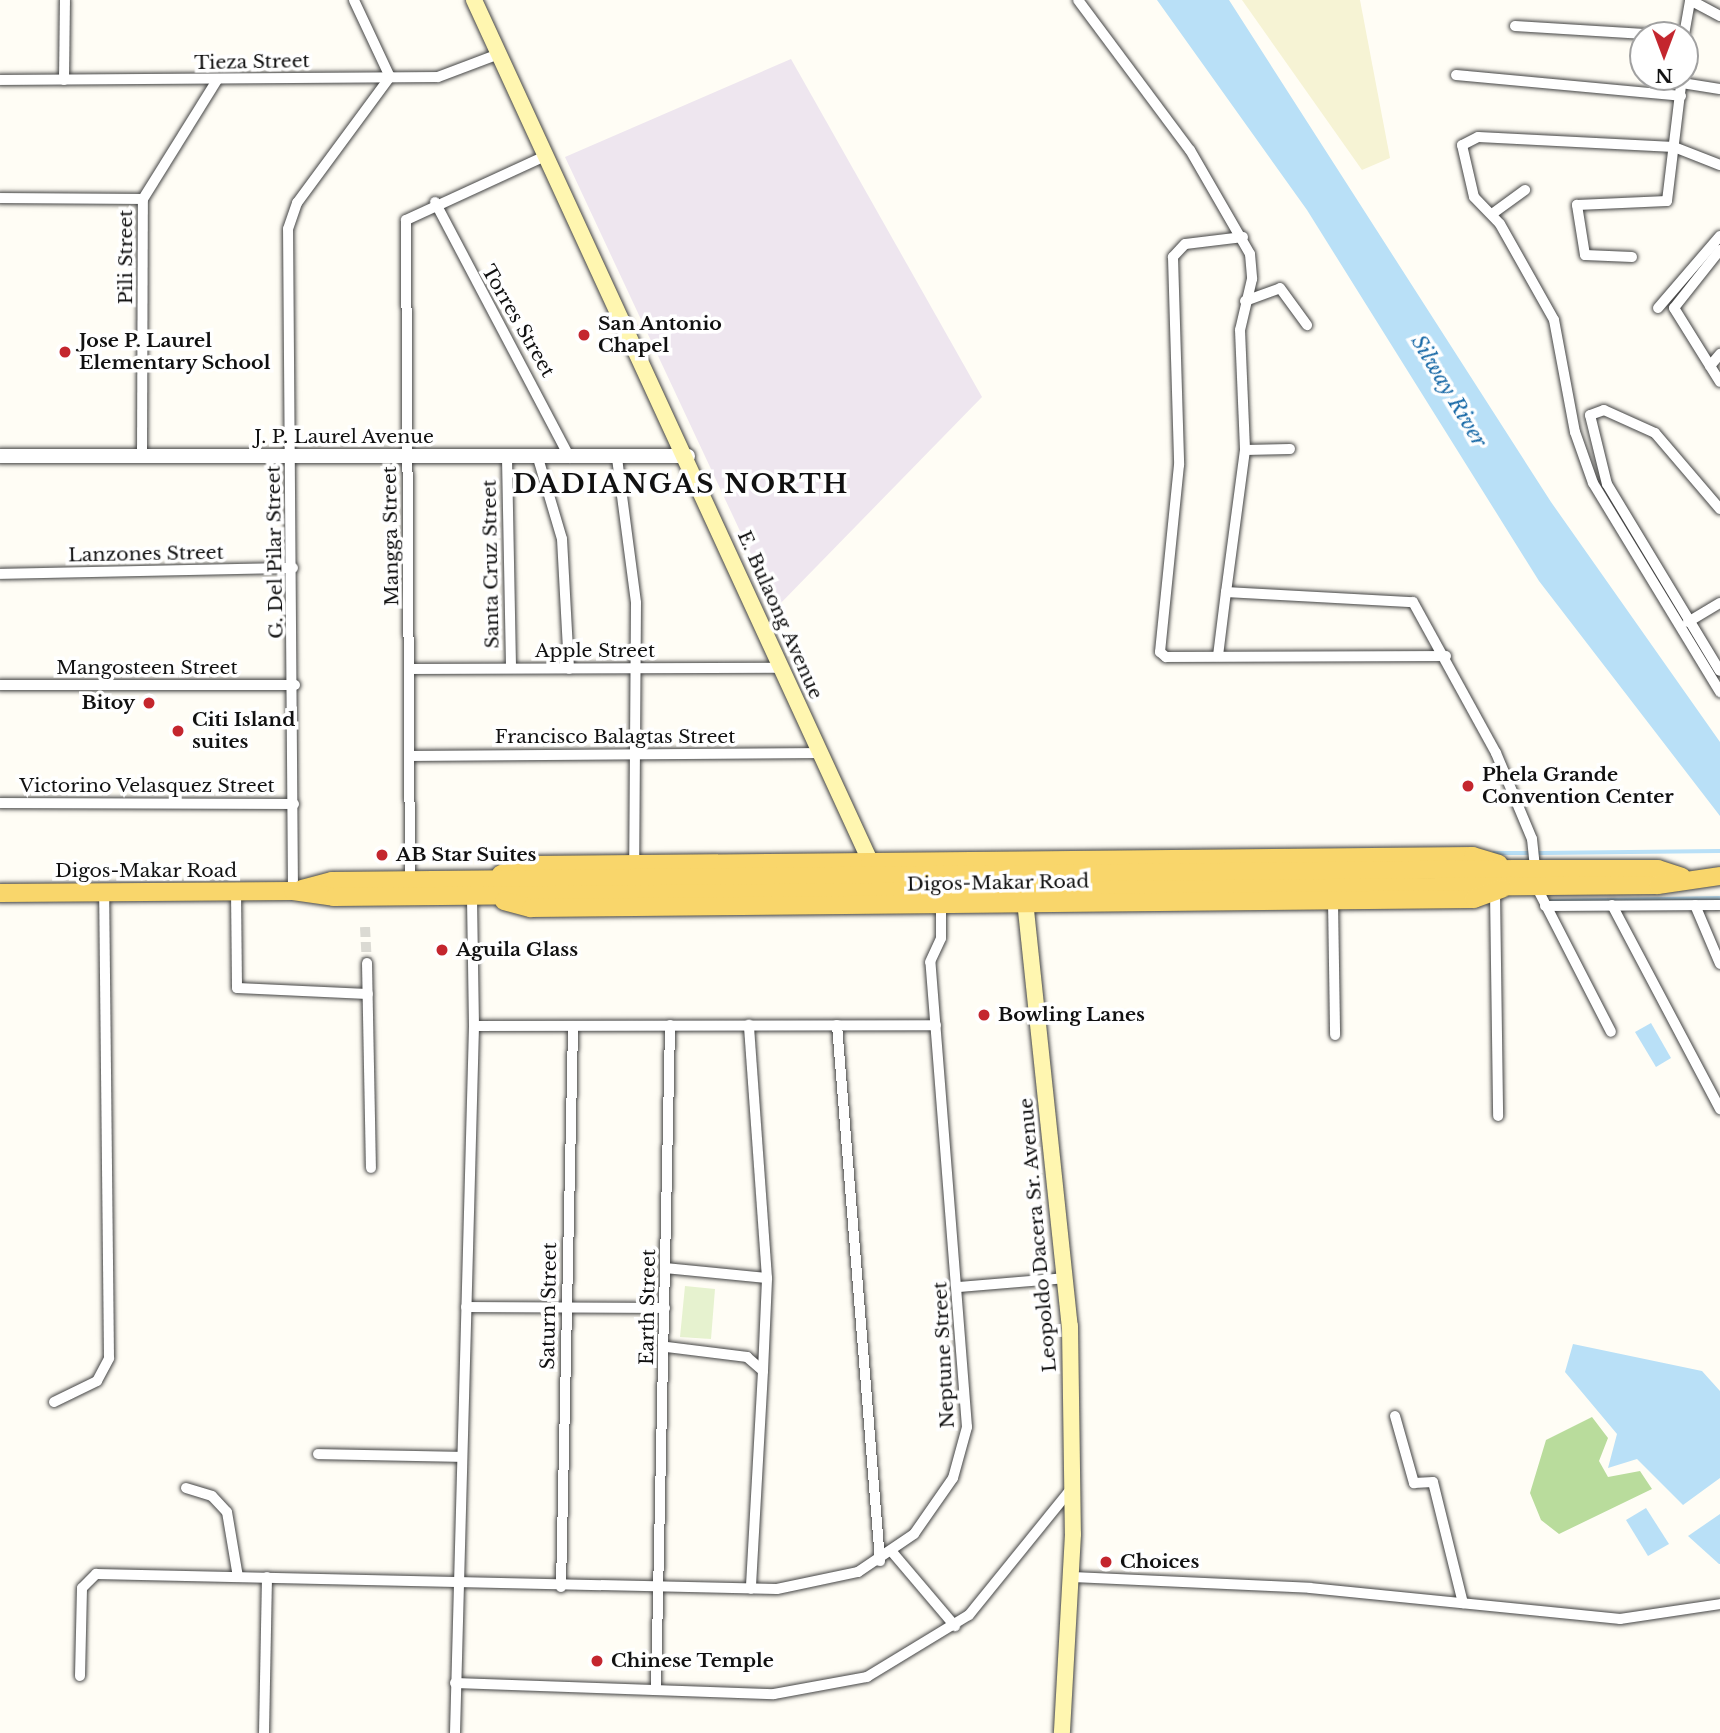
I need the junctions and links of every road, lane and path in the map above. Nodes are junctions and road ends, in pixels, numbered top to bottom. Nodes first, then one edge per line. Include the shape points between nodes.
1 (65, 0) edge
2 (354, 0) edge
3 (474, 0) edge
4 (1078, 0) edge
5 (1690, 0) edge
6 (1720, 16) edge
7 (1686, 21) edge
8 (1515, 26) dead end
9 (1629, 33) edge
10 (499, 54) junction
11 (1456, 75) dead end
12 (390, 77) junction
13 (0, 80) edge
14 (64, 80) junction
15 (217, 80) junction
16 (1699, 84) edge
17 (1720, 89) edge
18 (1681, 91) edge
19 (1681, 96) junction
20 (1674, 147) junction
21 (545, 156) junction
22 (1720, 165) edge
23 (1525, 190) dead end
24 (0, 198) edge
25 (144, 199) junction
26 (435, 202) junction
27 (1492, 214) junction
28 (1720, 236) edge
29 (1244, 237) junction
30 (1720, 250) edge
31 (1632, 257) dead end
32 (1245, 301) junction
33 (1658, 308) dead end
34 (1307, 325) dead end
35 (1720, 354) edge
36 (1710, 366) junction
37 (1720, 382) edge
38 (1290, 449) dead end
39 (1245, 450) junction
40 (0, 456) edge
41 (142, 456) junction
42 (291, 456) junction
43 (688, 456) junction
44 (408, 457) junction
45 (618, 457) junction
46 (507, 458) junction
47 (538, 458) junction
48 (570, 458) junction
49 (1720, 509) edge
50 (293, 568) junction
51 (0, 574) edge
52 (1226, 592) junction
53 (1720, 603) edge
54 (1688, 622) junction
55 (1218, 656) junction
56 (1446, 656) junction
57 (781, 667) junction
58 (511, 668) junction
59 (635, 668) junction
60 (569, 669) junction
61 (410, 670) junction
62 (1720, 671) edge
63 (0, 685) edge
64 (295, 685) junction
65 (1720, 692) edge
66 (820, 752) junction
67 (634, 755) junction
68 (411, 756) junction
69 (0, 803) edge
70 (294, 804) junction
71 (1021, 860) junction
72 (870, 862) junction
73 (634, 864) junction
74 (1712, 876) edge
75 (1515, 877) junction
76 (1535, 877) junction
77 (410, 880) junction
78 (476, 887) junction
79 (236, 891) junction
80 (293, 891) junction
81 (104, 892) junction
82 (1495, 892) junction
83 (0, 893) edge
84 (1333, 901) junction
85 (941, 904) junction
86 (1026, 904) junction
87 (888, 905) junction
88 (1612, 905) junction
89 (1695, 905) junction
90 (1720, 905) edge
91 (1545, 906) junction
92 (367, 964) tunnel mouth
93 (1720, 964) edge
94 (368, 995) junction
95 (670, 1025) junction
96 (749, 1025) junction
97 (837, 1025) junction
98 (936, 1025) junction
99 (474, 1026) junction
100 (573, 1026) junction
101 (1611, 1032) dead end
102 (1335, 1035) dead end
103 (1720, 1109) edge
104 (1498, 1116) dead end
105 (370, 1168) dead end
106 (665, 1268) junction
107 (767, 1278) junction
108 (1067, 1278) junction
109 (959, 1287) junction
110 (466, 1307) junction
111 (567, 1307) junction
112 (665, 1308) junction
113 (667, 1347) junction
114 (763, 1371) junction
115 (54, 1402) dead end
116 (1395, 1416) dead end
117 (318, 1454) dead end
118 (463, 1457) junction
119 (1074, 1486) junction
120 (186, 1488) dead end
121 (893, 1553) junction
122 (880, 1561) junction
123 (238, 1577) junction
124 (267, 1577) junction
125 (1072, 1577) junction
126 (459, 1581) junction
127 (561, 1587) junction
128 (657, 1588) junction
129 (751, 1589) junction
130 (1463, 1603) junction
131 (1720, 1604) edge
132 (955, 1626) junction
133 (80, 1676) dead end
134 (456, 1683) junction
135 (656, 1690) junction
136 (264, 1733) edge
137 (455, 1733) edge
138 (1062, 1733) edge

1 - 14 street
2 - 12 street
3 - 10 main road, E. Bulaong Avenue
4 - 29 street via 1190,150
5 - 6 street
5 - 7 street
8 - 9 street
10 - 12 street, Tieza Street via 438,77
10 - 21 main road, E. Bulaong Avenue
11 - 19 street
12 - 15 street, Tieza Street
12 - 42 street, G. Del Pilar Street via 289,221
13 - 14 street, Tieza Street
14 - 15 street, Tieza Street
15 - 25 street, Pili Street
16 - 17 street
18 - 19 street
19 - 20 street
20 - 22 street
20 - 27 street via 1468,138 1462,149 1474,197
20 - 31 street via 1671,192 1663,203 1577,205 1586,255
21 - 26 street, Mangga Street
21 - 43 main road, E. Bulaong Avenue
23 - 27 street
24 - 25 street
25 - 41 street, Pili Street
26 - 44 street, Mangga Street via 406,220
26 - 48 street, Torres Street
27 - 65 street via 1557,326 1575,432 1593,483
28 - 33 street
29 - 32 street via 1252,267
29 - 55 street via 1178,247 1172,267 1179,465 1158,648 1166,657
30 - 36 street via 1674,306
32 - 34 street via 1280,289
32 - 39 street via 1240,367
35 - 36 street
36 - 37 street
38 - 39 street
39 - 52 street
40 - 41 street, J. P. Laurel Avenue
41 - 42 street, J. P. Laurel Avenue
42 - 44 street, J. P. Laurel Avenue
42 - 50 street, G. Del Pilar Street
43 - 45 street, J. P. Laurel Avenue
43 - 57 main road, E. Bulaong Avenue
44 - 46 street, J. P. Laurel Avenue
44 - 61 street, Mangga Street
45 - 48 street, J. P. Laurel Avenue
45 - 59 street via 633,542
46 - 47 street, J. P. Laurel Avenue
46 - 58 street, Santa Cruz Street
47 - 48 street, J. P. Laurel Avenue
47 - 60 street via 562,539
49 - 54 street via 1655,433 1604,410 1590,415 1603,476 1656,557
50 - 51 street, Lanzones Street
50 - 64 street, G. Del Pilar Street
52 - 55 street
52 - 56 street via 1405,599 1427,618
53 - 54 street
54 - 62 street
55 - 56 street
56 - 76 street via 1525,821
57 - 59 street, Apple Street
57 - 66 main road, E. Bulaong Avenue
58 - 60 street, Apple Street
58 - 61 street, Apple Street
59 - 60 street, Apple Street
59 - 67 street
61 - 68 street, Mangga Street
63 - 64 street, Mangosteen Street
64 - 70 street, G. Del Pilar Street
66 - 67 street, Francisco Balagtas Street
66 - 72 main road, E. Bulaong Avenue
67 - 68 street, Francisco Balagtas Street
67 - 73 street
68 - 77 street, Mangga Street
69 - 70 street, Victorino Velasquez Street
70 - 80 street, G. Del Pilar Street
71 - 72 main road, Digos-Makar Road
71 - 75 main road, Digos-Makar Road via 1473,856
71 - 86 main road, Leopoldo Dacera Sr. Avenue
72 - 73 main road, Digos-Makar Road
72 - 87 main road, E. Bulaong Avenue
73 - 78 main road, Digos-Makar Road via 531,865
74 - 76 main road, Digos-Makar Road via 1658,884
75 - 76 main road, Digos-Makar Road
75 - 78 main road, Digos-Makar Road
75 - 82 main road, Digos-Makar Road
76 - 91 street
77 - 78 main road, Digos-Makar Road
77 - 80 main road, Digos-Makar Road via 332,881
78 - 80 main road, Digos-Makar Road via 334,897
78 - 87 main road, Digos-Makar Road via 531,908
78 - 99 street
79 - 80 main road, Digos-Makar Road
79 - 81 main road, Digos-Makar Road
79 - 94 street via 237,988
81 - 83 main road, Digos-Makar Road
81 - 115 street via 108,1358 97,1381
82 - 84 main road, Digos-Makar Road via 1474,899
82 - 104 street
84 - 86 main road, Digos-Makar Road
84 - 102 street
85 - 86 main road, Digos-Makar Road
85 - 87 main road, Digos-Makar Road
85 - 98 street, Neptune Street via 941,937 929,962
86 - 108 main road, Leopoldo Dacera Sr. Avenue
88 - 89 street
88 - 91 street
88 - 103 street
89 - 90 street
89 - 93 street
91 - 101 street
92 - 94 street
94 - 105 street
95 - 96 street
95 - 100 street
95 - 106 street, Earth Street
96 - 97 street
96 - 107 street
97 - 98 street
97 - 122 street
98 - 109 street, Neptune Street
99 - 100 street
99 - 110 street
100 - 111 street, Saturn Street
106 - 107 street
106 - 112 street, Earth Street
107 - 114 street
108 - 109 street
108 - 119 main road, Leopoldo Dacera Sr. Avenue
109 - 121 street, Neptune Street via 965,1443 940,1500
110 - 111 street
110 - 118 street
111 - 112 street
111 - 127 street, Saturn Street
112 - 113 street, Earth Street
113 - 114 street via 747,1357
113 - 128 street, Earth Street
114 - 129 street
116 - 130 street via 1414,1483 1433,1482
117 - 118 street
118 - 126 street
119 - 125 main road, Leopoldo Dacera Sr. Avenue
119 - 132 street
120 - 123 street via 212,1496 227,1512
121 - 122 street, Neptune Street
121 - 132 street
122 - 129 street, Neptune Street via 828,1582
123 - 124 street, Neptune Street
123 - 133 street, Neptune Street via 91,1576 82,1588
124 - 126 street, Neptune Street
124 - 136 street
125 - 130 street via 1310,1588
125 - 138 main road, Leopoldo Dacera Sr. Avenue
126 - 127 street, Neptune Street
126 - 134 street
127 - 128 street, Neptune Street
128 - 129 street, Neptune Street
128 - 135 street, Earth Street
130 - 131 street via 1620,1619
132 - 135 street via 891,1667 822,1687 775,1694
134 - 135 street
134 - 137 street

